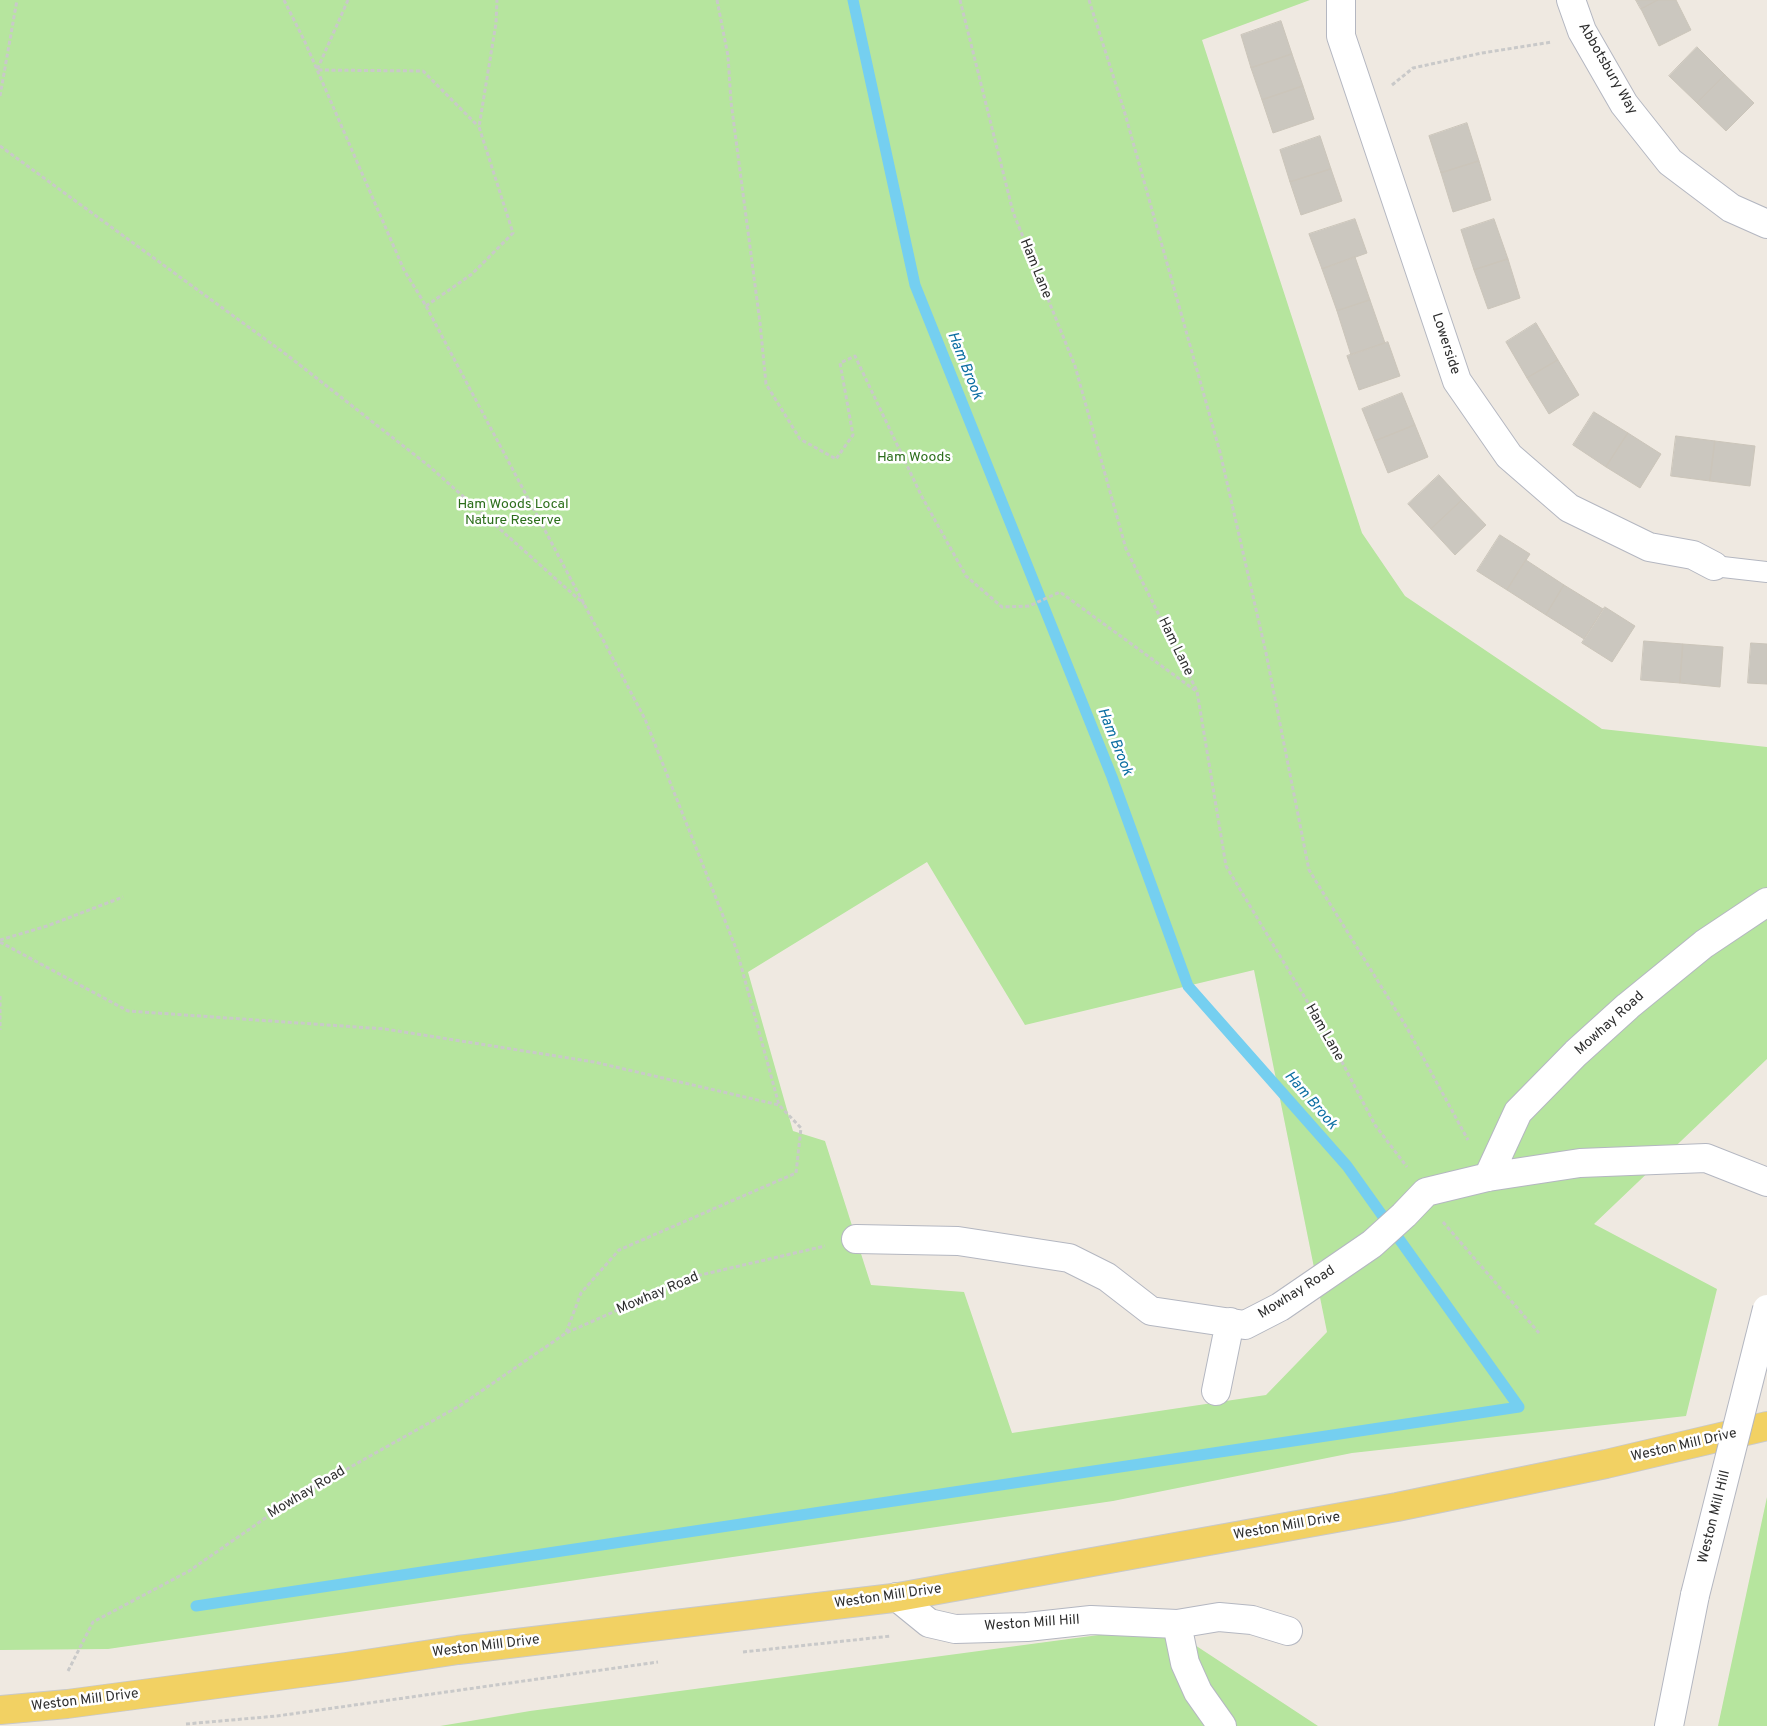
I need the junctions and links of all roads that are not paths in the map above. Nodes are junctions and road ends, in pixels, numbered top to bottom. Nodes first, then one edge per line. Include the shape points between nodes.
1 (1341, 0) edge
2 (1571, 0) edge
3 (1767, 224) edge
4 (1714, 566) joint
5 (1767, 572) edge
6 (1767, 902) edge
7 (1488, 1177) junction
8 (1767, 1182) edge
9 (856, 1239) road end
10 (1767, 1309) edge
11 (1230, 1322) junction
12 (1216, 1392) dead end
13 (1767, 1426) edge
14 (897, 1597) junction
15 (1177, 1624) junction
16 (1288, 1631) dead end
17 (0, 1710) edge
18 (1222, 1726) edge
19 (1669, 1726) edge

1 - 4 street, Lowerside via 1341,36 1457,381 1509,456 1568,508 1648,547 1693,555
2 - 3 street, Abbotsbury Way via 1582,31 1624,104 1670,162 1731,208
4 - 5 lane, Lowerside
6 - 7 street, Mowhay Road via 1704,944 1576,1053 1518,1112
7 - 8 street via 1580,1163 1706,1158
7 - 11 street, Mowhay Road via 1426,1192 1372,1244 1280,1307 1245,1325
9 - 11 street, Mowhay Road via 958,1241 1069,1258 1107,1276 1151,1311
10 - 19 street, Weston Mill Hill, bridge via 1695,1596
11 - 12 street
13 - 14 main road, Weston Mill Drive via 1606,1464 1398,1507
14 - 15 street, Weston Mill Hill via 929,1623 955,1629 1027,1627 1091,1620
14 - 17 main road, Weston Mill Drive
15 - 16 street, Weston Mill Hill via 1219,1617 1252,1620
15 - 18 street via 1185,1663 1198,1692

